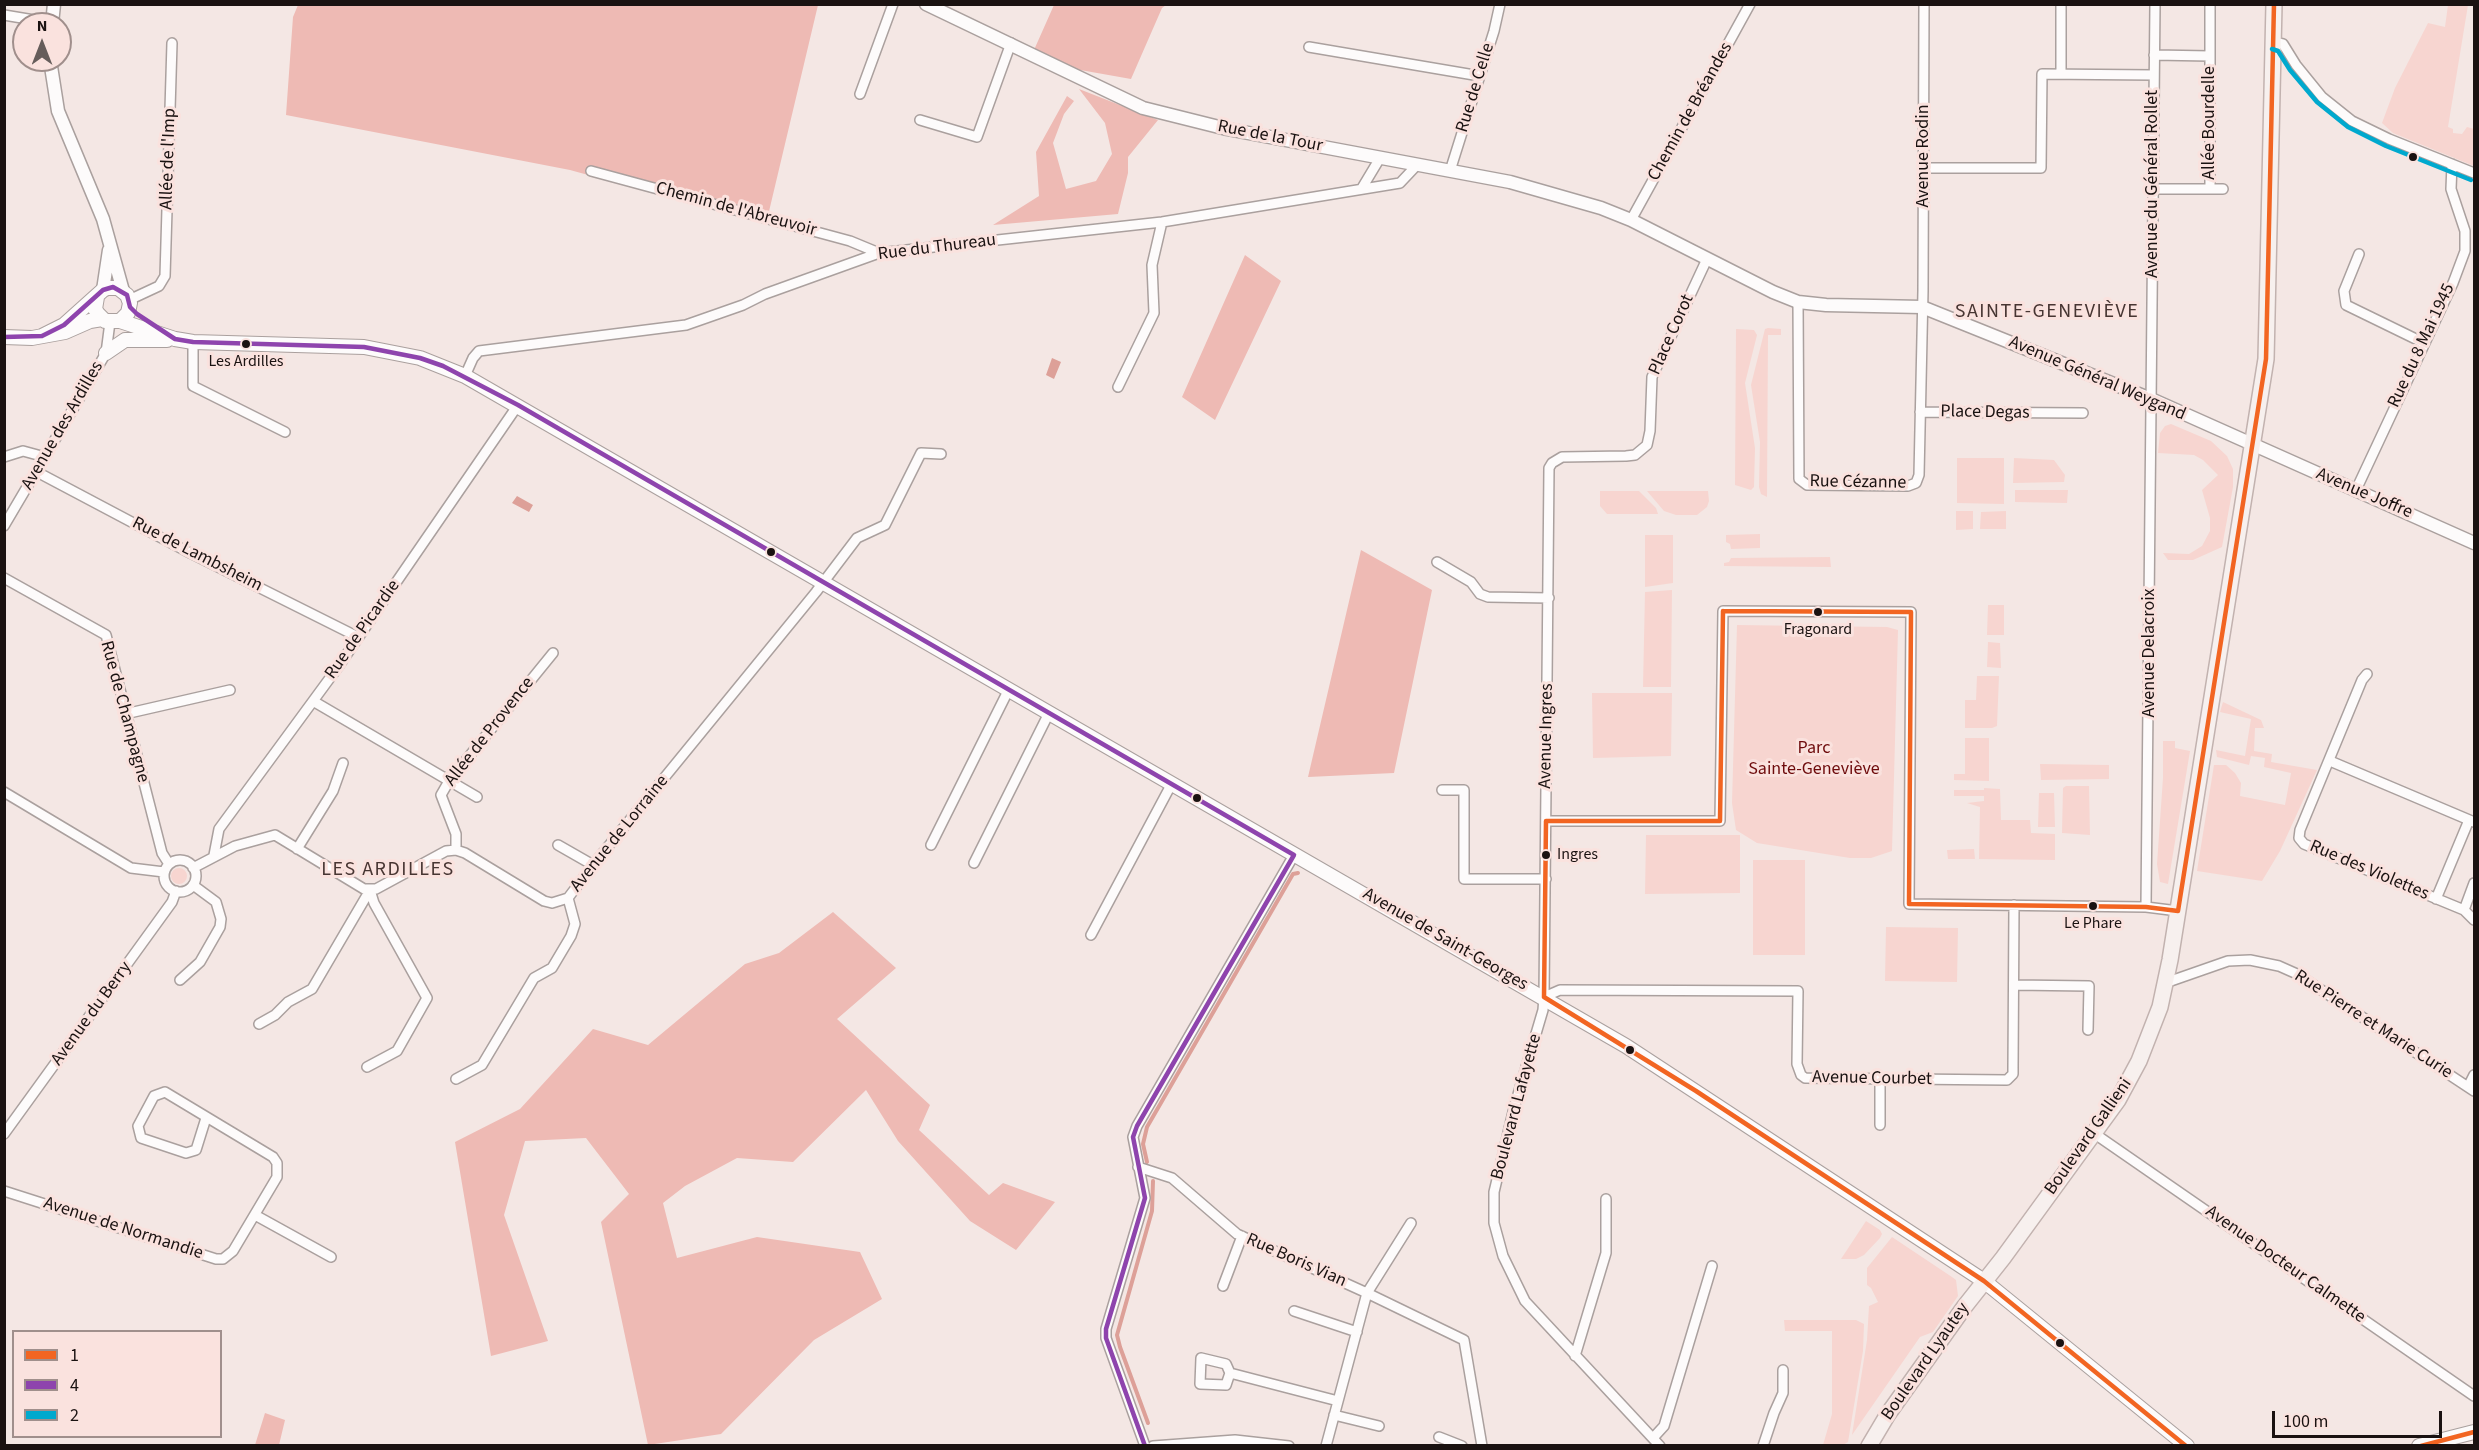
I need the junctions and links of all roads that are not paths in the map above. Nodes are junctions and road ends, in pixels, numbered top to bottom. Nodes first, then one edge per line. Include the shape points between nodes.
1 (893, 4) edge
2 (926, 4) edge
3 (1500, 4) edge
4 (1750, 4) edge
5 (1924, 4) edge
6 (2061, 4) edge
7 (2155, 4) edge
8 (2210, 4) edge
9 (2274, 4) edge
10 (2273, 42) junction
11 (172, 43) dead end
12 (1011, 43) junction
13 (1309, 47) dead end
14 (2154, 56) junction
15 (2210, 56) junction
16 (52, 72) edge
17 (2061, 74) junction
18 (2154, 75) junction
19 (1480, 76) junction
20 (860, 94) dead end
21 (920, 120) dead end
22 (1380, 158) junction
23 (2452, 164) junction
24 (1417, 165) junction
25 (1923, 168) junction
26 (591, 171) dead end
27 (1450, 171) junction
28 (2475, 173) edge
29 (1362, 188) junction
30 (2153, 189) junction
31 (2210, 189) junction
32 (2223, 189) dead end
33 (1631, 220) junction
34 (1162, 222) junction
35 (110, 243) junction
36 (879, 254) junction
37 (2360, 254) dead end
38 (1707, 259) junction
39 (100, 294) junction
40 (127, 299) junction
41 (1798, 302) junction
42 (1922, 307) junction
43 (110, 321) junction
44 (42, 336) junction
45 (4, 337) edge
46 (175, 339) junction
47 (193, 342) junction
48 (2424, 343) junction
49 (106, 353) junction
50 (465, 376) junction
51 (1118, 387) dead end
52 (2151, 399) junction
53 (518, 405) junction
54 (1920, 412) junction
55 (2083, 413) dead end
56 (285, 432) dead end
57 (2252, 446) junction
58 (941, 454) dead end
59 (4, 457) edge
60 (45, 457) junction
61 (37, 472) junction
62 (1548, 474) joint
63 (2356, 490) junction
64 (4, 526) edge
65 (2475, 543) edge
66 (1437, 562) dead end
67 (4, 578) edge
68 (824, 582) junction
69 (1549, 598) junction
70 (358, 637) junction
71 (553, 653) dead end
72 (2367, 674) dead end
73 (1009, 689) junction
74 (230, 690) dead end
75 (314, 701) junction
76 (1049, 713) junction
77 (125, 714) junction
78 (2330, 761) junction
79 (343, 763) dead end
80 (449, 781) junction
81 (1171, 785) junction
82 (1442, 790) dead end
83 (4, 792) edge
84 (477, 797) dead end
85 (1546, 821) junction
86 (2472, 821) edge
87 (558, 845) dead end
88 (931, 845) dead end
89 (297, 849) junction
90 (456, 850) junction
91 (214, 855) junction
92 (1294, 855) junction
93 (974, 863) dead end
94 (592, 865) junction
95 (167, 868) junction
96 (193, 868) junction
97 (1546, 879) junction
98 (2475, 883) edge
99 (193, 885) junction
100 (370, 890) junction
101 (176, 891) junction
102 (568, 898) junction
103 (2436, 899) junction
104 (2014, 905) junction
105 (2146, 906) junction
106 (2464, 910) junction
107 (2178, 911) junction
108 (2475, 920) edge
109 (1091, 935) dead end
110 (180, 980) dead end
111 (2165, 983) junction
112 (2014, 985) junction
113 (1544, 997) junction
114 (259, 1024) dead end
115 (2088, 1030) dead end
116 (368, 1067) dead end
117 (2475, 1075) edge
118 (456, 1079) dead end
119 (1880, 1080) junction
120 (2471, 1089) edge
121 (206, 1118) junction
122 (1880, 1125) dead end
123 (4, 1134) edge
124 (2095, 1134) junction
125 (1138, 1167) junction
126 (4, 1191) edge
127 (1606, 1199) dead end
128 (255, 1215) junction
129 (1411, 1223) dead end
130 (1242, 1236) junction
131 (331, 1257) dead end
132 (1712, 1266) dead end
133 (1984, 1281) junction
134 (1224, 1286) dead end
135 (1367, 1293) junction
136 (1294, 1311) dead end
137 (1357, 1332) junction
138 (1575, 1356) junction
139 (1783, 1370) dead end
140 (1230, 1373) dead end
141 (2475, 1396) edge
142 (1338, 1401) junction
143 (1335, 1415) junction
144 (1379, 1426) dead end
145 (2475, 1432) edge
146 (1438, 1437) dead end
147 (1653, 1438) junction
148 (1145, 1446) edge
149 (1153, 1446) edge
150 (1289, 1446) edge
151 (1326, 1446) edge
152 (1462, 1446) edge
153 (1482, 1446) edge
154 (1660, 1446) edge
155 (1763, 1446) edge
156 (1869, 1446) edge
157 (2187, 1446) edge
158 (2419, 1446) edge

1 - 20 street
2 - 12 street, Rue de la Tour
3 - 19 street, Rue de Celle
4 - 33 street, Chemin de Bréandes
5 - 25 street, Avenue Rodin
6 - 17 street
7 - 14 street, Avenue du Général Rollet
8 - 15 street, Allée Bourdelle
9 - 10 main road, Boulevard Gallieni
10 - 23 street via 2283,44 2322,97 2352,121
10 - 57 main road, Boulevard Gallieni via 2266,359
11 - 40 street, Allée de l'Imp via 165,276 159,286
12 - 21 street via 976,138
12 - 22 street, Rue de la Tour via 1143,108 1227,129
13 - 19 street
14 - 15 street, Allée Bourdelle
14 - 18 street, Avenue du Général Rollet
15 - 31 street, Allée Bourdelle
16 - 35 street via 58,111
17 - 18 street
17 - 25 street via 2042,74 2041,168
18 - 30 street, Avenue du Général Rollet
19 - 27 street, Rue de Celle
22 - 24 street, Rue de la Tour
22 - 29 street
23 - 28 street
23 - 48 street, Rue du 8 Mai 1945 via 2451,189 2465,231 2465,251
24 - 27 street, Rue de la Tour
24 - 29 street, Rue du Thureau via 1400,183
25 - 42 street, Avenue Rodin
26 - 36 street, Chemin de l'Abreuvoir via 850,241
27 - 33 street, Rue de la Tour via 1526,186
29 - 34 street, Rue du Thureau
30 - 31 street
30 - 52 street, Avenue du Général Rollet
31 - 32 street
33 - 38 street, Rue de la Tour
34 - 36 street, Rue du Thureau
34 - 51 street via 1152,265 1154,313
35 - 39 street
35 - 40 street
36 - 50 street, Rue du Thureau via 686,325 479,351
37 - 48 street via 2344,291 2346,305
38 - 41 street, Avenue Général Weygand
38 - 62 street, Place Corot via 1652,378 1647,446 1635,455 1562,457 1552,462
39 - 40 main road via 113,287
39 - 43 main road via 95,309
39 - 44 main road via 64,325
40 - 43 main road via 128,313
40 - 46 main road via 147,323
41 - 42 street, Avenue Général Weygand
41 - 54 street, Rue Cézanne via 1801,482 1908,486 1916,483
42 - 52 street, Avenue Général Weygand
42 - 54 street, Place Degas
43 - 44 main road
43 - 46 main road
43 - 49 street, Avenue des Ardilles
44 - 45 main road
46 - 47 main road, Avenue de Saint-Georges
46 - 49 main road via 125,340
47 - 50 main road, Avenue de Saint-Georges via 364,347 420,358
47 - 56 street via 193,386
48 - 63 street, Rue du 8 Mai 1945
49 - 60 street, Avenue des Ardilles
50 - 53 main road, Avenue de Saint-Georges
52 - 57 street, Avenue Général Weygand
52 - 105 street, Avenue Delacroix
53 - 68 main road, Avenue de Saint-Georges
53 - 70 street, Rue de Picardie
54 - 55 street, Place Degas
57 - 63 street, Avenue Joffre
57 - 107 main road, Boulevard Gallieni
58 - 68 street, Avenue de Lorraine via 921,453 885,525 857,538
59 - 60 street via 23,451
60 - 61 street, Avenue des Ardilles
61 - 64 street, Avenue des Ardilles
61 - 70 street, Rue de Lambsheim
62 - 69 street, Avenue Ingres
63 - 65 street, Avenue Joffre
66 - 69 street via 1488,597
67 - 77 street, Rue de Champagne via 106,635
68 - 73 main road, Avenue de Saint-Georges
68 - 94 street, Avenue de Lorraine
69 - 85 street, Avenue Ingres
70 - 75 street, Rue de Picardie
71 - 80 street, Allée de Provence
72 - 78 street, Rue des Violettes
73 - 76 main road, Avenue de Saint-Georges
73 - 88 street
74 - 77 street
75 - 80 street
75 - 91 street, Rue de Picardie via 219,829
76 - 81 main road, Avenue de Saint-Georges
76 - 93 street
77 - 95 street, Rue de Champagne
78 - 86 street
78 - 103 street, Rue des Violettes via 2299,834 2304,844
79 - 89 street via 333,791
80 - 84 street
80 - 90 street, Allée de Provence via 441,795 456,834
81 - 92 main road, Avenue de Saint-Georges
81 - 109 street
82 - 97 street via 1464,790 1464,879
83 - 95 street via 131,868
85 - 97 street, Avenue Ingres
85 - 104 street via 1720,821 1724,611 1911,612 1909,904
86 - 103 street
87 - 94 street
89 - 91 street via 274,835
89 - 100 street via 358,887
90 - 100 street
90 - 102 street, Avenue de Lorraine via 544,901
91 - 96 street
92 - 113 main road, Avenue de Saint-Georges
92 - 125 street via 1137,1126 1133,1137
94 - 102 street, Avenue de Lorraine
95 - 96 street via 182,860
95 - 101 street via 167,886
96 - 99 street
97 - 113 street, Avenue Ingres
98 - 106 street
99 - 101 street via 186,891
99 - 110 street via 216,902 220,927 200,962
100 - 114 street via 312,988
100 - 116 street via 427,998 397,1051
101 - 123 street, Avenue du Berry via 172,902
102 - 118 street via 575,924 552,968 534,978 482,1065
103 - 106 street, Rue des Violettes
104 - 105 street
104 - 112 street, Avenue Courbet
105 - 107 street
106 - 108 street, Rue des Violettes
107 - 111 main road, Boulevard Gallieni
111 - 120 street, Rue Pierre et Marie Curie via 2228,962 2250,960 2278,966 2297,974
111 - 124 main road, Boulevard Gallieni via 2153,1029 2130,1081
112 - 115 street via 2089,986
112 - 119 street, Avenue Courbet via 2010,1078
113 - 119 street, Avenue Courbet via 1560,990 1798,991 1797,1064 1801,1075 1812,1079
113 - 133 main road, Avenue de Saint-Georges via 1696,1091
113 - 138 street, Boulevard Lafayette via 1500,1163 1494,1192 1494,1223 1503,1256 1525,1301
117 - 120 street
119 - 122 street
121 - 121 street via 165,1092 154,1096 138,1126 141,1138 186,1153 196,1150
121 - 128 street, Avenue de Normandie via 277,1163 277,1177
124 - 133 main road, Boulevard Gallieni
124 - 141 street, Avenue Docteur Calmette
125 - 130 street, Rue Boris Vian via 1172,1178
125 - 148 street via 1145,1198 1106,1338
126 - 128 street, Avenue de Normandie via 216,1258 229,1256
127 - 138 street via 1606,1252
128 - 131 street
129 - 135 street
130 - 134 street
130 - 135 street, Rue Boris Vian
132 - 147 street via 1664,1426
133 - 156 main road, Boulevard Lyautey
133 - 157 main road, Avenue de Saint-Georges
135 - 137 street
135 - 153 street, Rue Boris Vian via 1464,1340
136 - 137 street
137 - 142 street
138 - 147 street, Boulevard Lafayette
139 - 155 street via 1783,1394
140 - 142 street
142 - 143 street
143 - 144 street
143 - 151 street
145 - 158 main road
146 - 152 street
147 - 154 street, Boulevard Lafayette
149 - 150 street via 1235,1440

